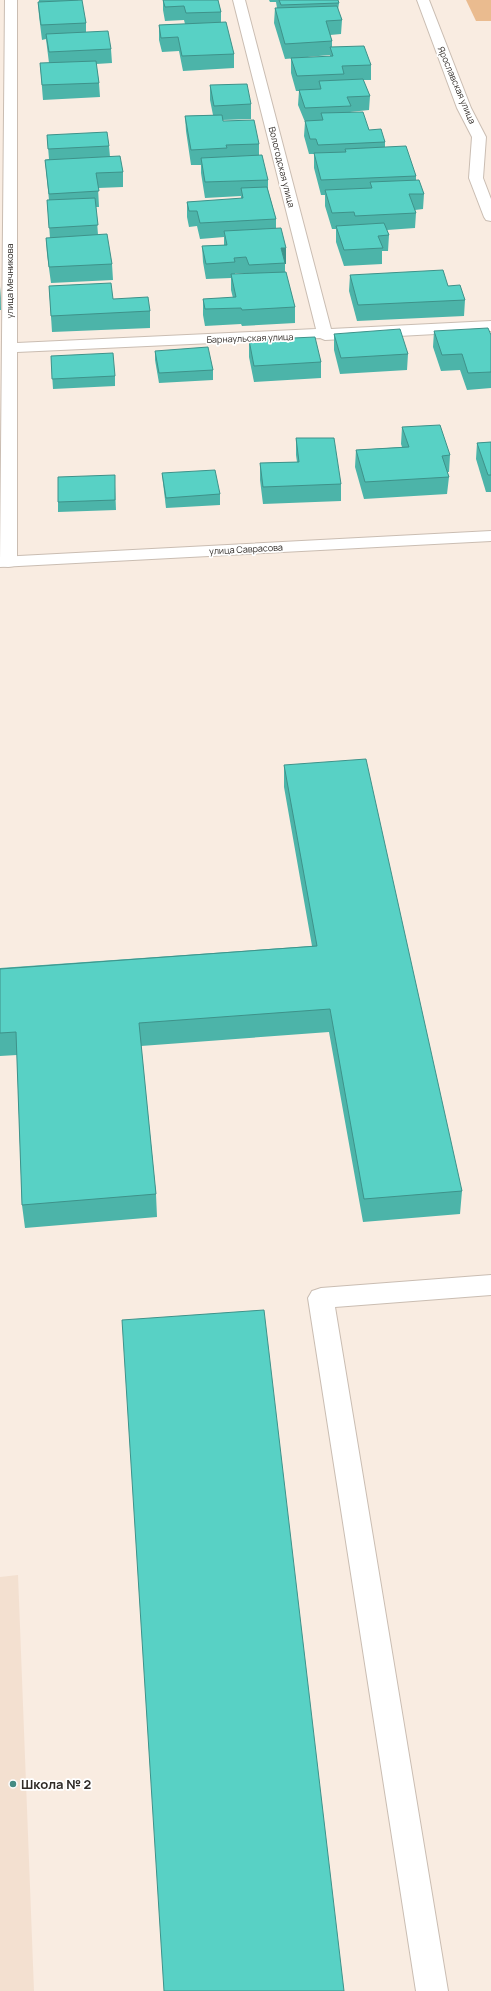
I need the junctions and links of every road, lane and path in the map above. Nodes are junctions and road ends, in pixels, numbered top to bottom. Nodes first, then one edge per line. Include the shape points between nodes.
1 (11, 0) edge
2 (239, 0) edge
3 (423, 0) edge
4 (485, 136) edge
5 (491, 216) edge
6 (491, 326) edge
7 (325, 335) junction
8 (9, 348) junction
9 (491, 536) edge
10 (4, 562) edge
11 (491, 1285) edge
12 (432, 1991) edge

1 - 8 street, улица Мечникова
2 - 7 street, Вологодская улица
3 - 4 street, Ярославская улица via 464,108
4 - 5 street, Ярославская улица via 476,178
6 - 7 street, Барнаульская улица
7 - 8 street, Барнаульская улица
8 - 10 street, улица Мечникова
9 - 10 street, улица Саврасова
11 - 12 street via 321,1298

